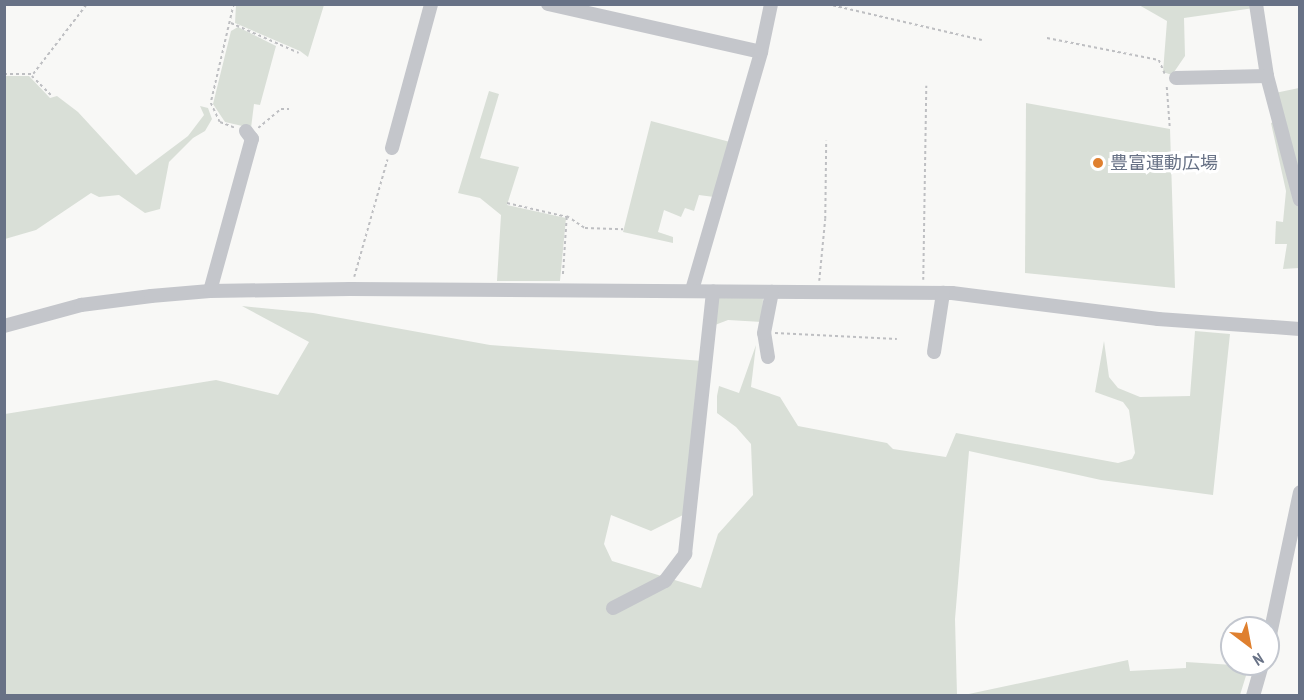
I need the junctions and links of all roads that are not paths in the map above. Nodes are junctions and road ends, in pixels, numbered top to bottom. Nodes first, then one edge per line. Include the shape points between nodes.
1 (431, 4) edge
2 (548, 4) edge
3 (771, 4) edge
4 (1256, 4) edge
5 (761, 52) junction
6 (1268, 76) junction
7 (1176, 78) dead end
8 (248, 132) road end
9 (392, 148) road end
10 (1299, 200) edge
11 (692, 290) junction
12 (210, 291) junction
13 (713, 291) junction
14 (772, 292) junction
15 (944, 293) junction
16 (4, 326) edge
17 (1299, 329) edge
18 (934, 352) dead end
19 (768, 357) dead end
20 (1299, 492) edge
21 (613, 608) dead end
22 (1274, 616) edge
23 (1259, 676) edge
24 (1253, 696) edge

1 - 9 street
2 - 5 street
3 - 5 street
4 - 6 street
5 - 11 street
6 - 7 street
6 - 10 street
8 - 12 street
11 - 12 street
11 - 13 street
12 - 16 street via 81,305
13 - 14 street
13 - 21 street via 685,554 665,581
14 - 15 street
14 - 19 street via 764,333
15 - 17 street via 987,295 1158,319
15 - 18 street
20 - 22 street
23 - 24 street

